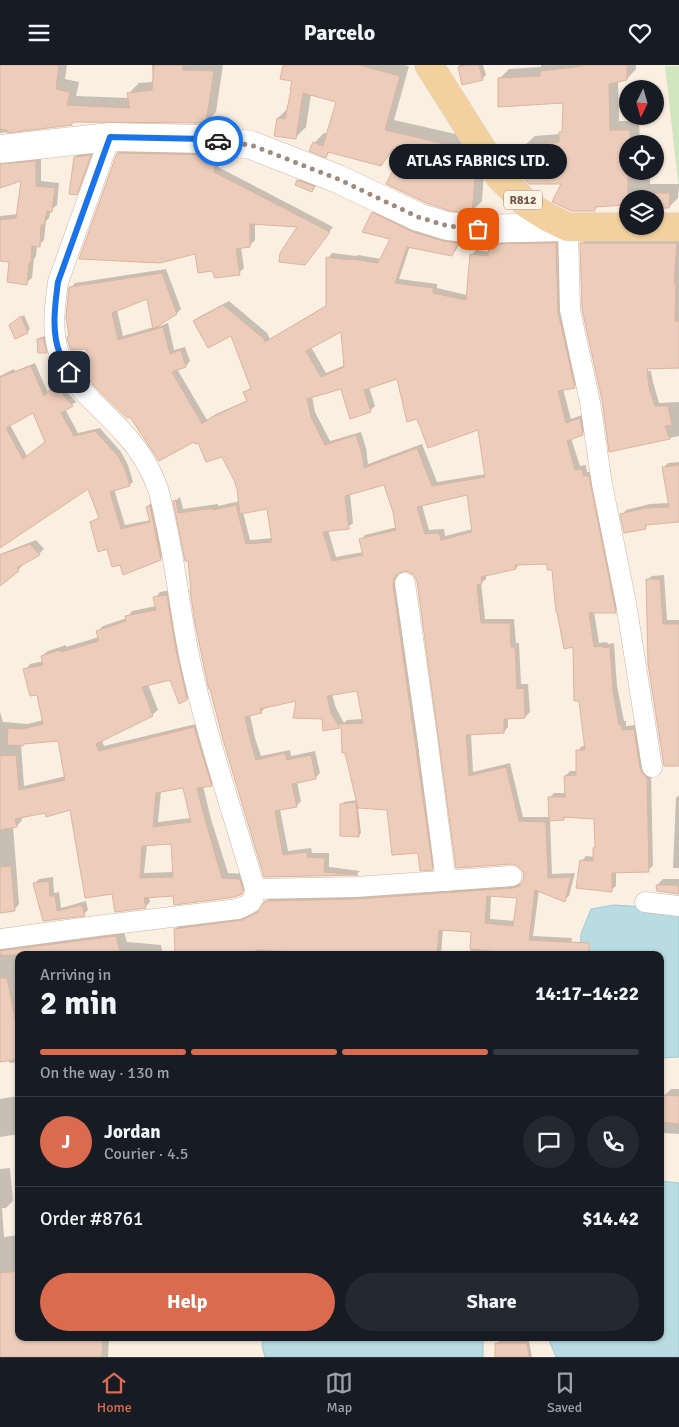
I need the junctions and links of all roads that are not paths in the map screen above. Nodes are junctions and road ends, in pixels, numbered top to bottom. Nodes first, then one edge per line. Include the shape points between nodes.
1 (429, 65) edge
2 (110, 137) junction
3 (0, 149) edge
4 (568, 227) junction
5 (679, 227) edge
6 (405, 583) dead end
7 (652, 767) dead end
8 (512, 876) dead end
9 (446, 881) junction
10 (255, 889) junction
11 (645, 902) dead end
12 (679, 906) edge
13 (0, 939) edge

1 - 4 main road, R812 via 499,176 528,205
2 - 3 street
2 - 4 street via 206,139 251,145 338,179 418,217 448,226 478,229
2 - 10 street via 58,282 55,332 59,353 85,395 124,432 144,459 158,489 172,548 190,659
4 - 5 main road, R812
4 - 7 street via 570,310 590,402
6 - 9 street
8 - 9 street
9 - 10 street
10 - 13 street via 249,904 238,909
11 - 12 street

